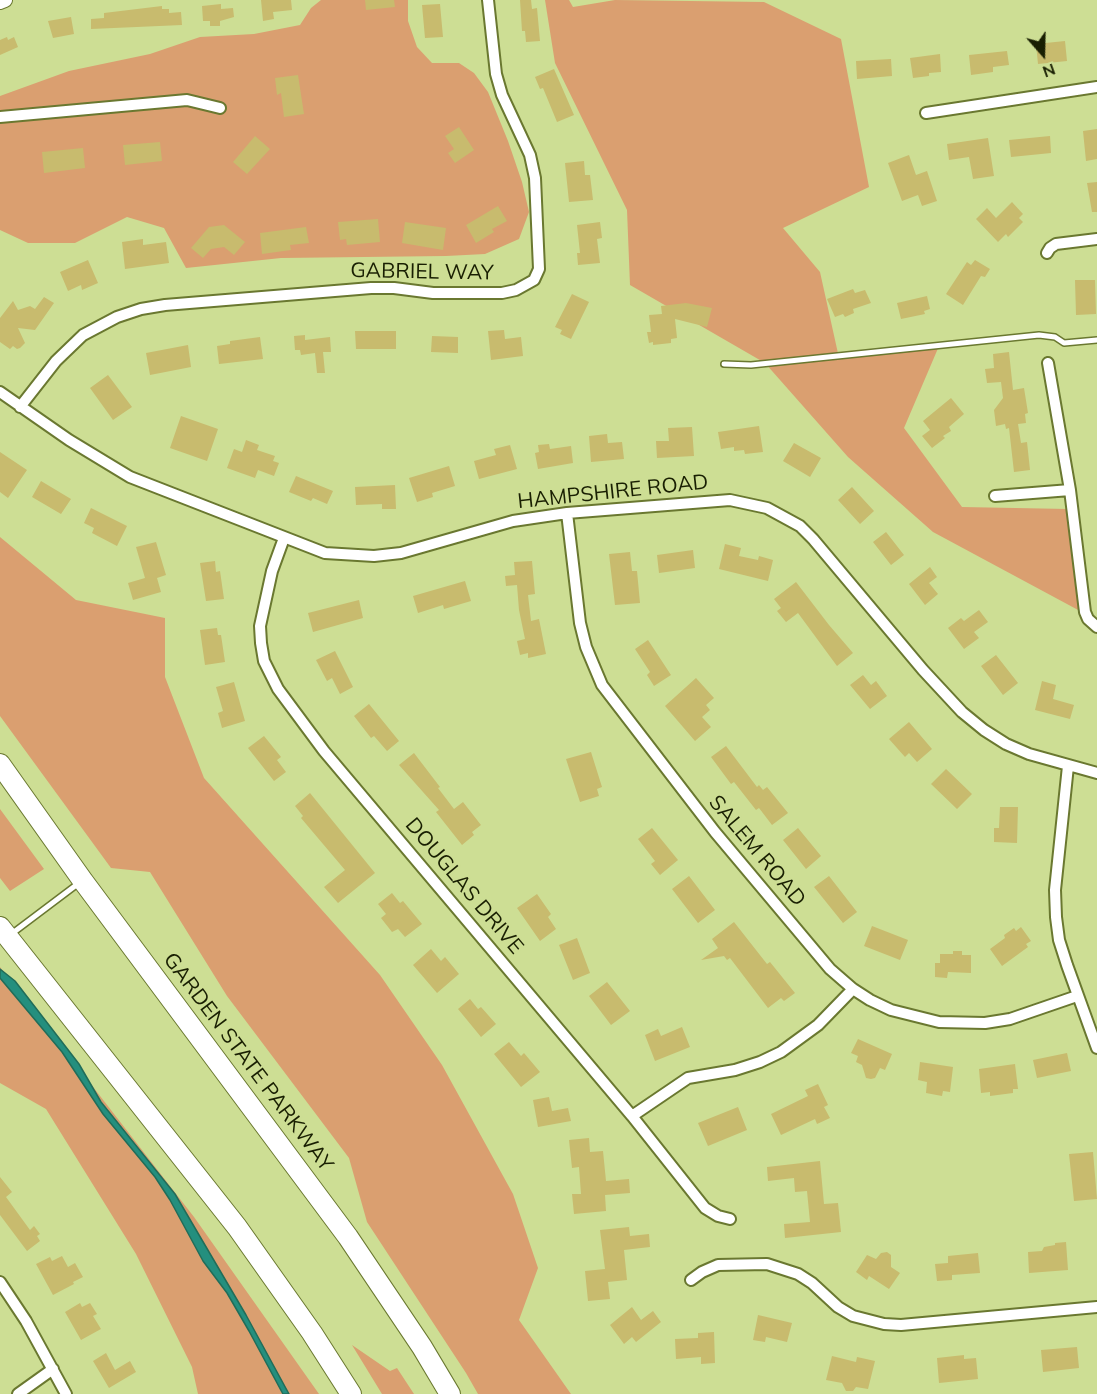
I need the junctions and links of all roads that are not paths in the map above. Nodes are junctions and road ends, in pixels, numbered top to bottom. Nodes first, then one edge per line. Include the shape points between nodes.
1 (5, 0) edge
2 (488, 0) edge
3 (0, 2) edge
4 (1097, 87) edge
5 (220, 108) dead end
6 (926, 113) dead end
7 (0, 117) edge
8 (1097, 239) edge
9 (1047, 253) dead end
10 (1097, 340) edge
11 (1048, 363) dead end
12 (724, 364) dead end
13 (0, 392) edge
14 (20, 407) junction
15 (1070, 490) junction
16 (995, 496) dead end
17 (567, 513) junction
18 (284, 537) junction
19 (1097, 627) edge
20 (0, 764) edge
21 (1068, 766) junction
22 (1097, 773) edge
23 (83, 881) junction
24 (4, 932) edge
25 (852, 988) junction
26 (1077, 996) junction
27 (1097, 1048) edge
28 (632, 1116) junction
29 (730, 1219) dead end
30 (691, 1280) dead end
31 (0, 1282) edge
32 (1097, 1307) edge
33 (53, 1369) junction
34 (18, 1394) edge
35 (66, 1394) edge
36 (351, 1394) edge
37 (450, 1394) edge

1 - 3 street
2 - 14 street, GABRIEL WAY via 496,74 530,155 535,178 539,268 534,280 502,293 370,288 141,309 83,335 56,361
4 - 6 street
5 - 7 street via 188,100
8 - 9 street via 1056,244
10 - 12 lane via 1064,343 1039,335 751,365
11 - 15 street
13 - 14 street, HAMPSHIRE ROAD
14 - 18 street, HAMPSHIRE ROAD via 130,477
15 - 16 street
15 - 19 street via 1085,612
17 - 18 street, HAMPSHIRE ROAD via 513,521 427,547 375,556 325,553
17 - 21 street, HAMPSHIRE ROAD via 730,500 784,516 813,539 962,712 1006,744
17 - 25 street, SALEM ROAD via 580,623 602,685 714,832 830,969
18 - 28 street, DOUGLAS DRIVE via 260,626 264,661 278,689 324,751
20 - 23 highway, GARDEN STATE PARKWAY
21 - 22 street, HAMPSHIRE ROAD
21 - 26 street via 1055,890 1056,917 1059,940
23 - 24 lane
23 - 37 highway, GARDEN STATE PARKWAY via 348,1236
24 - 36 highway via 237,1227
25 - 26 street, SALEM ROAD via 898,1012 964,1024 1010,1019
25 - 28 street via 818,1025 781,1052 735,1070 688,1078
26 - 27 street
28 - 29 street, DOUGLAS DRIVE via 705,1208
30 - 32 street via 718,1266 767,1264 798,1274 853,1316 884,1324
31 - 33 street
33 - 34 street
33 - 35 street

